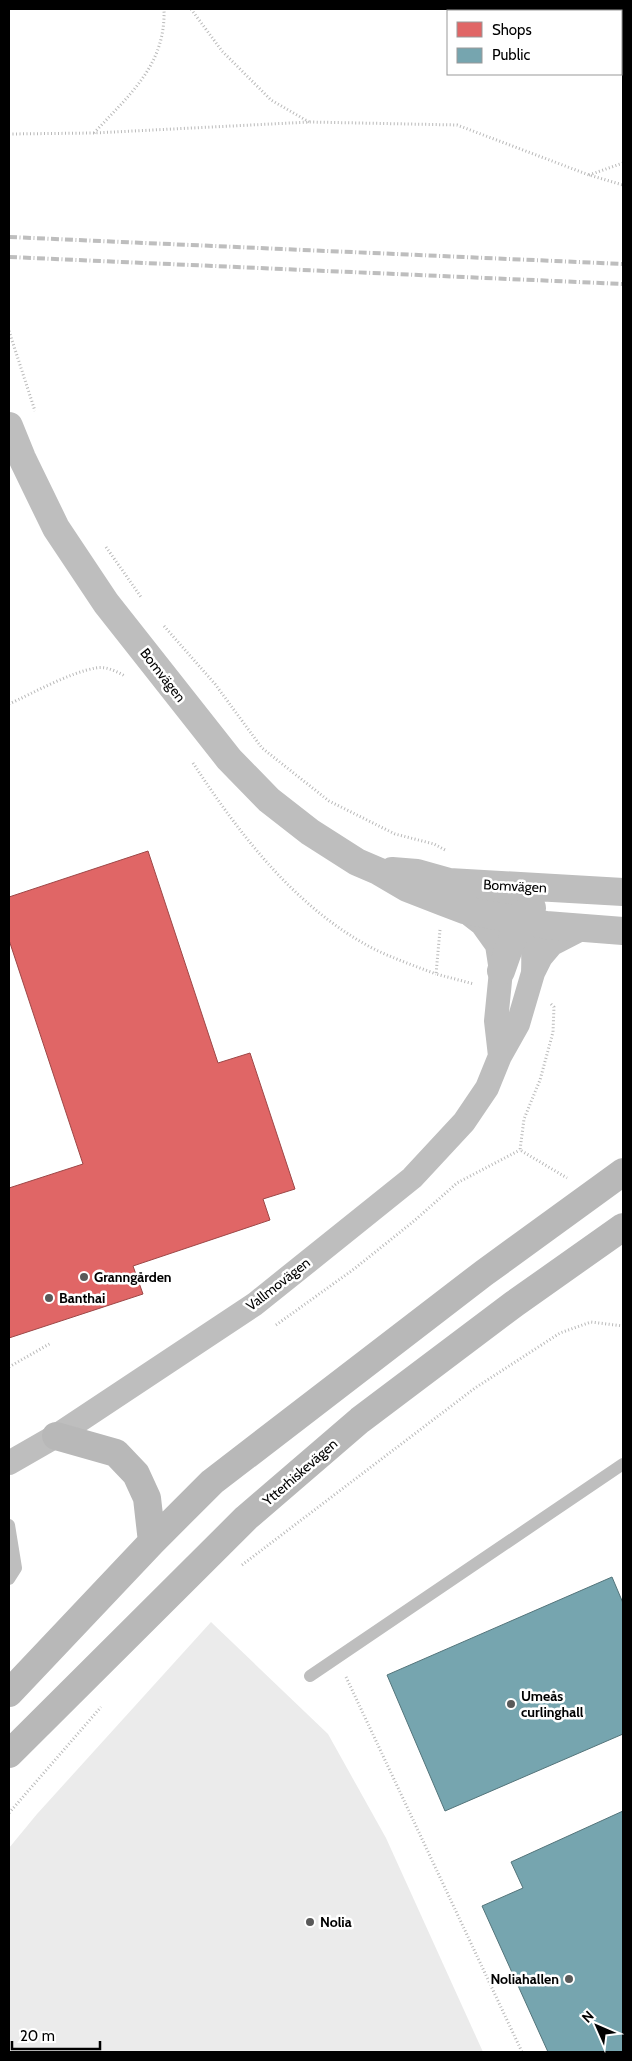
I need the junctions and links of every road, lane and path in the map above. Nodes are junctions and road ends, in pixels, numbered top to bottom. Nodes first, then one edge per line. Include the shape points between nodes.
1 (164, 9) edge
2 (191, 9) edge
3 (310, 122) junction
4 (94, 133) junction
5 (9, 134) edge
6 (623, 163) edge
7 (589, 175) junction
8 (623, 185) edge
9 (9, 331) edge
10 (36, 412) dead end
11 (9, 426) edge
12 (104, 544) dead end
13 (142, 598) dead end
14 (158, 619) dead end
15 (128, 678) dead end
16 (9, 704) edge
17 (188, 756) dead end
18 (623, 892) edge
19 (455, 894) junction
20 (623, 910) edge
21 (524, 919) junction
22 (583, 928) junction
23 (623, 931) edge
24 (436, 974) junction
25 (500, 981) junction
26 (530, 983) junction
27 (500, 1056) junction
28 (623, 1172) edge
29 (569, 1179) dead end
30 (623, 1227) edge
31 (623, 1326) edge
32 (51, 1343) dead end
33 (9, 1367) edge
34 (56, 1436) junction
35 (9, 1463) edge
36 (623, 1464) edge
37 (9, 1525) edge
38 (152, 1542) junction
39 (239, 1567) dead end
40 (9, 1579) edge
41 (337, 1658) junction
42 (310, 1676) dead end
43 (9, 1693) edge
44 (105, 1702) dead end
45 (9, 1754) edge
46 (9, 1813) edge
47 (522, 2052) edge

1 - 4 path via 158,48 143,79
2 - 3 path via 222,51 271,100
3 - 4 path
3 - 7 path via 457,125
4 - 5 path
6 - 7 path
7 - 8 path
9 - 10 path
11 - 19 street, Bomvägen via 56,528 106,603 229,759 269,800 310,832 357,862 378,870 407,888
12 - 13 path
14 - 19 path via 215,684 262,748 329,801 395,834 444,848 454,864
15 - 16 path via 112,669 97,667
17 - 24 path via 220,805 287,885 324,917 372,948
18 - 19 street, Bomvägen
19 - 21 street, Bomvägen
19 - 24 path
19 - 25 street, Vallmovägen via 497,945
20 - 21 street, Bomvägen via 545,906 532,908
21 - 22 street, Bomvägen
21 - 25 street
21 - 26 street, Vallmovägen via 534,953
22 - 23 street, Bomvägen
22 - 26 street, Vallmovägen via 552,944 540,957
24 - 25 path
25 - 27 street, Vallmovägen via 496,1021
26 - 27 street, Vallmovägen via 518,1024
26 - 29 path via 554,1007 554,1032 524,1120 520,1150
27 - 34 street, Vallmovägen via 487,1088 464,1122 412,1178 255,1304
28 - 38 main road via 484,1273 212,1482
30 - 45 main road, Ytterhiskevägen via 360,1420 246,1518
31 - 39 path via 591,1322 560,1333 476,1388
32 - 33 path
34 - 35 street, Vallmovägen
34 - 38 main road via 116,1453 136,1474 147,1498
36 - 41 lane
37 - 40 lane via 16,1568
38 - 43 main road
41 - 42 lane
41 - 47 path
44 - 46 path

